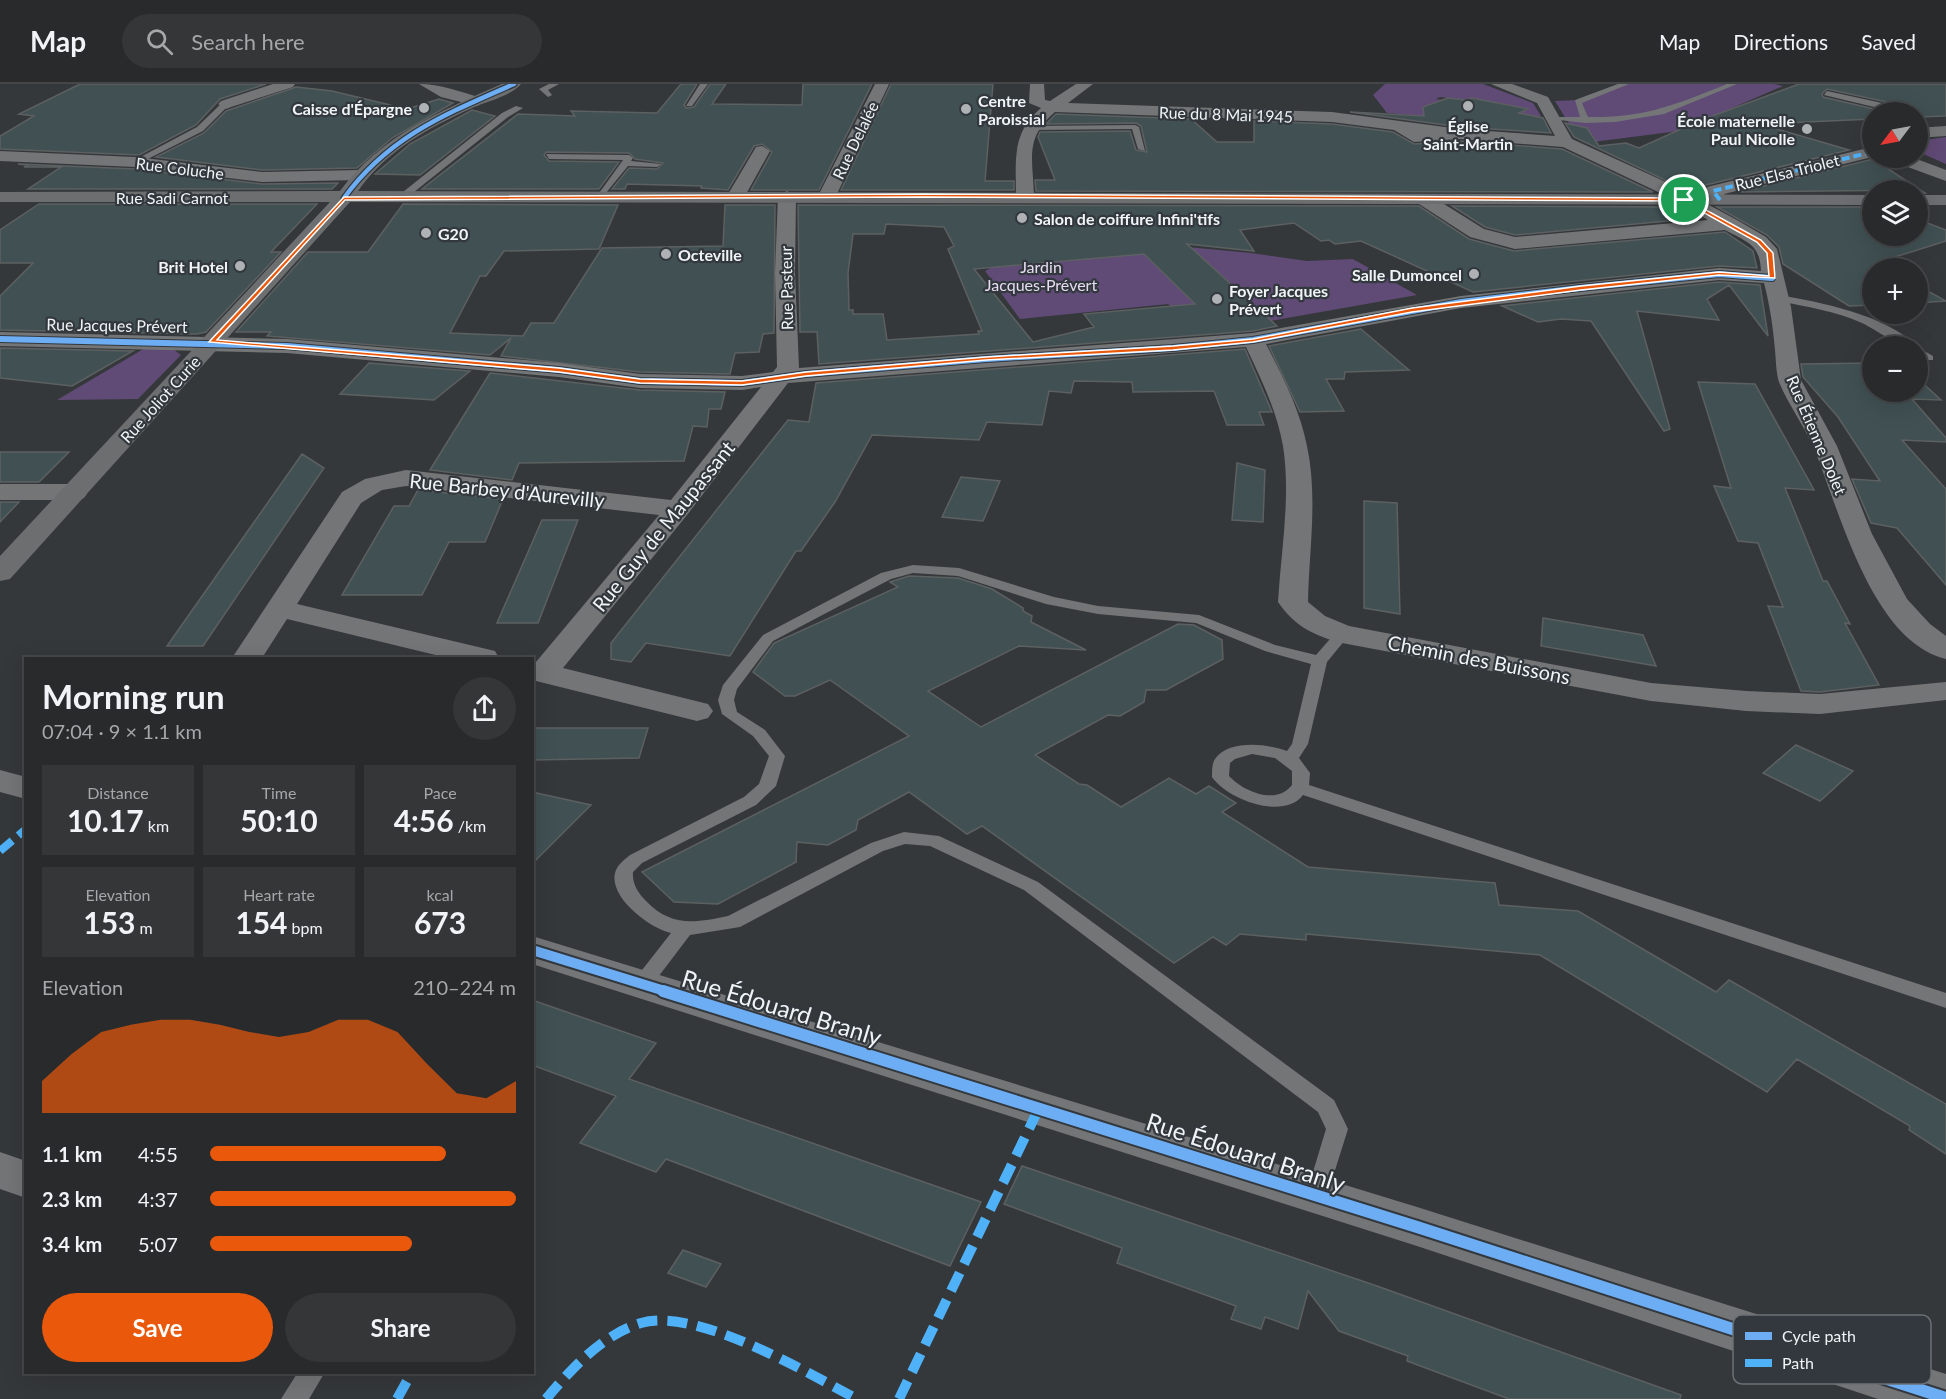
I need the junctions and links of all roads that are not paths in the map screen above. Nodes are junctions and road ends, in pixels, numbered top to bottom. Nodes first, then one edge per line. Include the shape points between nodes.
1 (288, 84) edge
2 (426, 84) edge
3 (514, 84) edge
4 (555, 84) edge
5 (704, 84) edge
6 (882, 84) edge
7 (1037, 84) edge
8 (1086, 84) edge
9 (1498, 84) edge
10 (1625, 84) edge
11 (1733, 84) edge
12 (1827, 93) dead end
13 (548, 95) dead end
14 (477, 101) junction
15 (1867, 102) edge
16 (226, 104) joint
17 (689, 104) dead end
18 (1054, 106) junction
19 (519, 108) dead end
20 (1554, 119) junction
21 (1585, 121) junction
22 (1032, 128) junction
23 (1566, 142) junction
24 (1142, 150) dead end
25 (762, 151) dead end
26 (1862, 154) edge
27 (0, 156) edge
28 (549, 156) dead end
29 (135, 162) junction
30 (625, 163) junction
31 (657, 164) dead end
32 (1926, 168) edge
33 (360, 175) junction
34 (1946, 176) edge
35 (0, 196) edge
36 (601, 196) junction
37 (736, 196) junction
38 (787, 196) junction
39 (827, 196) junction
40 (1025, 196) junction
41 (344, 198) junction
42 (401, 198) junction
43 (1422, 198) junction
44 (1684, 200) junction
45 (1720, 200) junction
46 (1862, 200) edge
47 (1928, 200) edge
48 (1946, 200) edge
49 (1730, 224) junction
50 (1775, 288) junction
51 (1895, 336) edge
52 (0, 339) edge
53 (1253, 340) junction
54 (212, 342) junction
55 (781, 378) junction
56 (0, 492) edge
57 (75, 492) junction
58 (678, 509) junction
59 (0, 573) edge
60 (280, 609) junction
61 (1342, 634) junction
62 (1946, 650) edge
63 (248, 657) edge
64 (480, 657) edge
65 (1319, 661) junction
66 (538, 672) edge
67 (1946, 691) edge
68 (697, 711) joint
69 (730, 714) junction
70 (1290, 759) junction
71 (0, 781) edge
72 (24, 787) edge
73 (1300, 788) junction
74 (686, 927) junction
75 (534, 951) edge
76 (642, 984) junction
77 (1946, 1001) edge
78 (0, 1170) edge
79 (24, 1179) edge
80 (1317, 1195) junction
81 (1733, 1329) edge
82 (312, 1374) edge
83 (1903, 1384) edge
84 (1946, 1398) edge
85 (294, 1399) edge

1 - 16 street
2 - 14 street via 436,91
3 - 14 main road, Rue Joliot Curie
4 - 13 lane via 543,89
5 - 17 lane
6 - 39 street, Rue Delalée
7 - 18 street via 1037,103
8 - 18 street
9 - 20 street via 1543,100
10 - 21 lane via 1578,102
11 - 21 lane via 1664,112
12 - 15 lane
14 - 33 main road, Rue Joliot Curie via 404,136
16 - 29 lane via 200,129
18 - 22 street
18 - 23 street, Rue du 8 Mai 1945 via 1332,117 1399,126 1414,137 1460,134
19 - 42 lane
20 - 21 lane
20 - 23 street
22 - 24 lane via 1135,127
22 - 40 street via 1025,141
23 - 44 street, Rue Étienne Dolet
25 - 37 street
26 - 45 street, Rue Elsa Triolet via 1713,191
27 - 29 street, Rue Coluche
28 - 30 lane via 629,158
29 - 33 street, Rue Coluche via 262,177
30 - 31 lane
30 - 36 lane
32 - 34 street
33 - 41 main road, Rue Joliot Curie
35 - 41 main road, Rue Sadi Carnot
36 - 37 main road, Rue Sadi Carnot
36 - 42 main road, Rue Sadi Carnot
37 - 38 main road, Rue Sadi Carnot
38 - 39 main road, Rue Sadi Carnot
38 - 55 street, Rue Pasteur via 784,273 788,368
39 - 40 main road, Rue Sadi Carnot
40 - 43 main road, Rue Sadi Carnot
41 - 42 main road, Rue Sadi Carnot
41 - 54 main road, Rue Joliot Curie
43 - 44 main road, Rue Sadi Carnot
43 - 49 street via 1477,233 1515,243
44 - 45 main road, Rue Sadi Carnot
44 - 49 street, Rue Étienne Dolet
45 - 46 main road, Rue Sadi Carnot
47 - 48 main road
49 - 50 street, Rue Étienne Dolet via 1759,241 1770,253
50 - 51 lane via 1865,318
50 - 53 street, Rue Jacques Prévert via 1719,273 1412,310
50 - 62 street, Rue Étienne Dolet via 1790,380 1825,446 1858,534 1894,603 1919,630
52 - 54 street, Rue Jacques Prévert
53 - 55 street, Rue Jacques Prévert
53 - 61 street, Chemin des Buissons via 1284,404 1296,448 1293,602 1298,611 1316,624
54 - 55 street, Rue Jacques Prévert via 559,370 640,381 742,383
54 - 57 main road, Rue Joliot Curie
55 - 58 street, Rue Guy de Maupassant
56 - 57 street
57 - 59 main road, Rue Joliot Curie
58 - 60 street, Rue Barbey d'Aurevilly via 406,478 374,484 351,498
58 - 66 street, Rue Guy de Maupassant
60 - 63 street, Rue Barbey d'Aurevilly
60 - 64 street
61 - 65 lane
61 - 67 street, Chemin des Buissons via 1651,692 1746,701 1820,704
65 - 69 lane via 1270,648 1199,619 1098,610 1051,601 959,572 913,569 886,576 768,638 729,688 726,700
65 - 70 lane via 1300,744
66 - 68 street
68 - 69 lane
69 - 74 lane via 759,733 777,756 767,786 750,801 636,859 624,871 626,890 651,917 668,926
70 - 73 lane via 1302,773
70 - 73 lane via 1266,750 1240,751 1222,761 1220,777 1234,792 1260,800 1284,798
71 - 72 street
73 - 77 lane
74 - 76 lane
74 - 80 lane via 733,922 904,838 933,840 1031,886 1326,1106 1337,1129
75 - 76 street, Rue Édouard Branly
76 - 80 street, Rue Édouard Branly
78 - 79 street
80 - 81 street, Rue Édouard Branly
82 - 85 lane
83 - 84 street, Rue Édouard Branly

